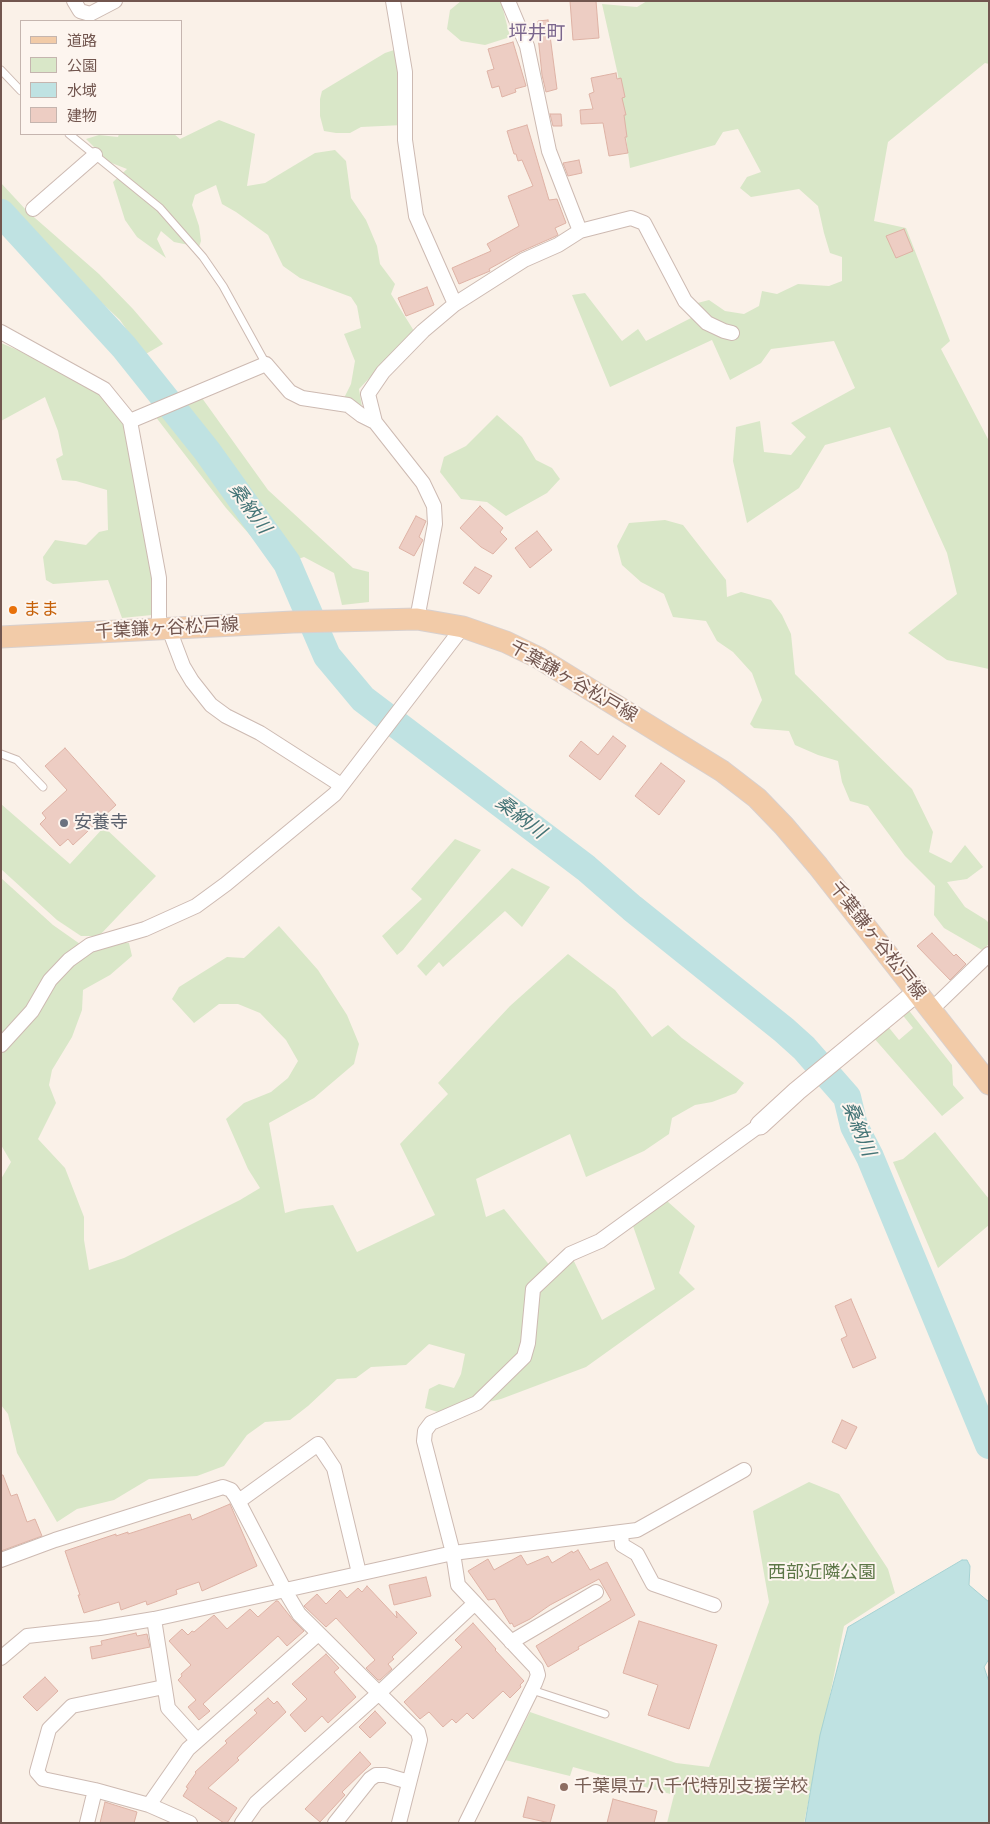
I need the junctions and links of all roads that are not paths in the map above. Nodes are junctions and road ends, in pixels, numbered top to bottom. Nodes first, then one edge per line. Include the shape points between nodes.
1 (74, 1) edge
2 (115, 1) edge
3 (394, 1) edge
4 (508, 1) edge
5 (1, 70) edge
6 (20, 89) edge
7 (70, 135) edge
8 (95, 155) junction
9 (33, 210) dead end
10 (580, 231) junction
11 (455, 304) junction
12 (1, 332) edge
13 (732, 333) dead end
14 (266, 364) junction
15 (130, 421) junction
16 (375, 422) junction
17 (417, 620) junction
18 (463, 627) junction
19 (164, 629) junction
20 (1, 638) edge
21 (1, 754) edge
22 (342, 785) junction
23 (43, 787) dead end
24 (989, 954) edge
25 (917, 992) junction
26 (931, 1010) junction
27 (1, 1045) edge
28 (989, 1084) edge
29 (760, 1125) joint
30 (744, 1470) dead end
31 (239, 1501) junction
32 (621, 1532) junction
33 (453, 1553) junction
34 (1, 1560) edge
35 (359, 1573) junction
36 (284, 1589) junction
37 (596, 1592) dead end
38 (475, 1603) junction
39 (714, 1605) dead end
40 (154, 1619) junction
41 (318, 1634) junction
42 (511, 1642) junction
43 (1, 1658) edge
44 (164, 1687) junction
45 (532, 1690) junction
46 (379, 1693) junction
47 (605, 1714) dead end
48 (197, 1740) junction
49 (409, 1782) junction
50 (95, 1790) junction
51 (149, 1805) junction
52 (87, 1823) edge
53 (190, 1823) edge
54 (242, 1823) edge
55 (336, 1823) edge
56 (399, 1823) edge
57 (466, 1823) edge

1 - 2 street via 80,11 90,14
3 - 11 street via 405,72 405,140 416,216
4 - 10 street via 527,46 549,151
5 - 6 lane
7 - 8 lane
8 - 9 street
8 - 14 lane via 160,208 203,257 223,286
10 - 11 street via 524,260
10 - 13 street via 630,218 644,223 685,301 707,323
11 - 16 street via 422,330 383,372 368,394
12 - 15 street via 104,389
14 - 15 street
14 - 16 street via 290,392 302,398 348,405
15 - 19 street via 159,578
16 - 17 street via 423,483 434,506 435,524
17 - 18 main road, 千葉鎌ヶ谷松戸線
17 - 19 main road, 千葉鎌ヶ谷松戸線 via 340,620
18 - 22 street
18 - 25 main road, 千葉鎌ヶ谷松戸線 via 539,658 722,770 757,798 818,866
19 - 20 main road, 千葉鎌ヶ谷松戸線
19 - 22 street via 192,681 212,705
21 - 23 lane via 17,760
22 - 27 street via 196,906 145,929 90,945 69,960
24 - 26 street
25 - 26 main road, 千葉鎌ヶ谷松戸線
25 - 29 street
26 - 28 main road, 千葉鎌ヶ谷松戸線
29 - 33 street via 600,1241 570,1254 533,1289 524,1357 477,1402 431,1423 425,1431 424,1441
30 - 32 street via 637,1530
31 - 34 street via 231,1490 223,1487
31 - 35 street via 318,1444 334,1468
31 - 36 street
32 - 33 street
32 - 39 street via 622,1545 637,1554 653,1584
33 - 35 street
33 - 38 street via 458,1585
35 - 36 street
36 - 40 street
36 - 41 street via 299,1614
37 - 42 street
38 - 42 street
38 - 46 street
40 - 43 street via 27,1636
40 - 44 street
41 - 46 street
41 - 48 street
42 - 45 street via 536,1668 538,1675
44 - 48 street via 168,1708
44 - 50 street via 72,1706 49,1729 37,1772 43,1778
45 - 47 lane
45 - 57 street
46 - 49 street via 418,1732 420,1740
46 - 54 street via 256,1803
48 - 51 street
49 - 55 street via 376,1775
49 - 56 street
50 - 51 street
50 - 52 street
51 - 53 street

